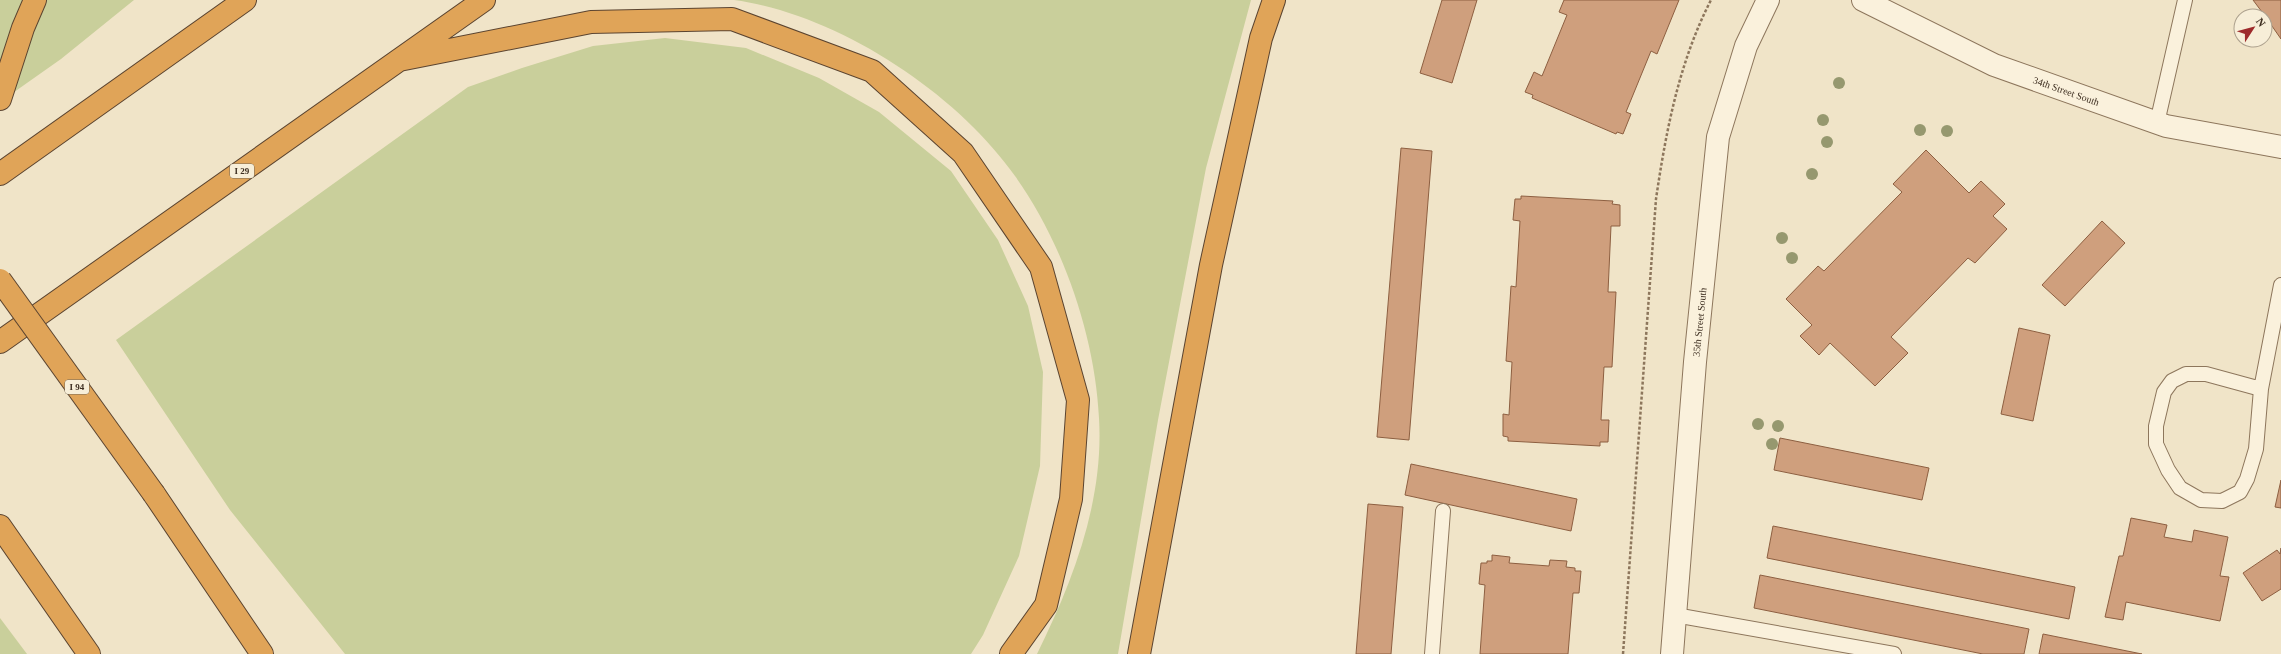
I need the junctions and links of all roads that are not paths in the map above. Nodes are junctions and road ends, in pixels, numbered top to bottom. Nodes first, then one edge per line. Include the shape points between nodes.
1 (35, 0) edge
2 (245, 0) edge
3 (484, 0) edge
4 (1274, 0) edge
5 (1768, 0) edge
6 (1863, 0) edge
7 (2185, 0) edge
8 (399, 60) junction
9 (0, 99) edge
10 (2157, 122) junction
11 (2281, 147) edge
12 (0, 174) edge
13 (0, 280) edge
14 (2281, 285) edge
15 (0, 342) edge
16 (2261, 389) junction
17 (1443, 511) dead end
18 (0, 526) edge
19 (1675, 615) junction
20 (89, 654) edge
21 (262, 654) edge
22 (1011, 654) edge
23 (1139, 654) edge
24 (1432, 654) edge
25 (1672, 654) edge
26 (1894, 654) edge

1 - 9 highway
2 - 12 highway
3 - 8 highway, I 29
4 - 23 highway via 1261,38 1211,265
5 - 19 street, 35th Street South via 1746,46 1718,137 1695,362
6 - 10 street, 34th Street South via 1994,65
7 - 10 lane
8 - 15 highway, I 29
8 - 22 highway via 591,22 732,19 872,71 963,153 1041,267 1078,400 1071,498 1046,605
10 - 11 street, 34th Street South via 2166,126
13 - 21 highway, I 94, bridge via 154,494
14 - 16 lane
16 - 16 lane via 2256,449 2240,492 2222,501 2201,500 2180,488 2156,444 2156,426 2164,392 2172,381 2186,374 2206,374
17 - 24 lane
18 - 20 highway
19 - 25 street, 35th Street South
19 - 26 lane

